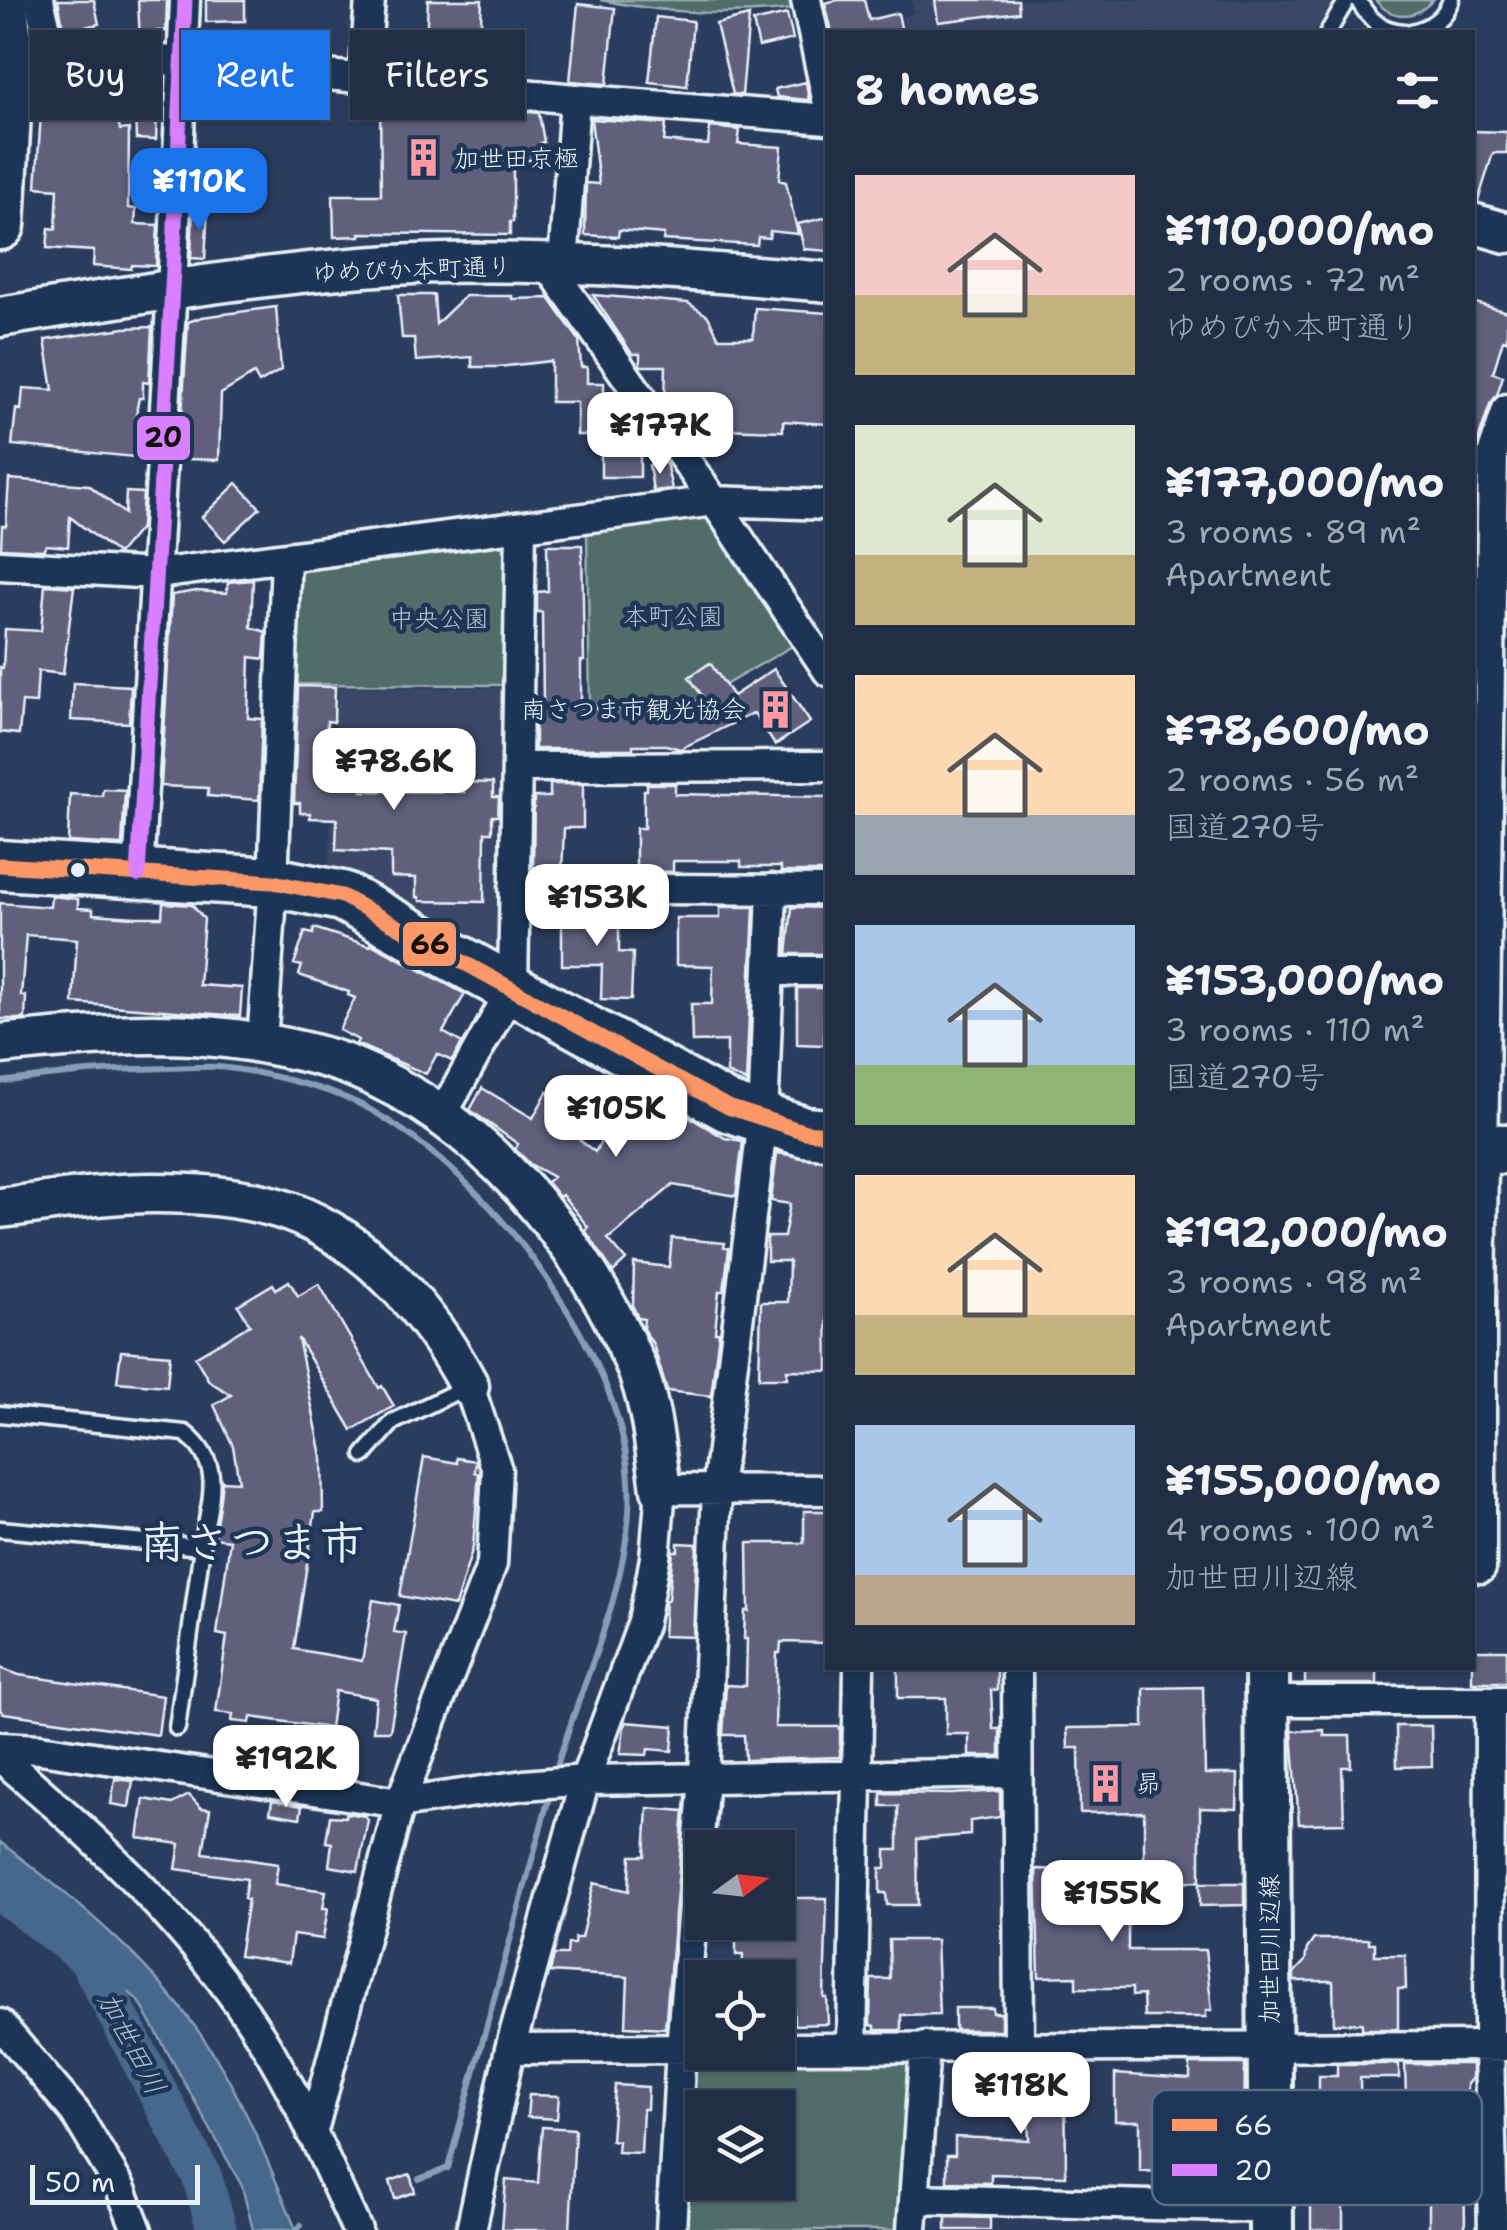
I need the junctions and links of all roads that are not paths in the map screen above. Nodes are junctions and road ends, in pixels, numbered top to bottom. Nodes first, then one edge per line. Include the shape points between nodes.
1 (2, 0) edge
2 (38, 0) edge
3 (185, 0) edge
4 (370, 0) edge
5 (806, 0) edge
6 (1347, 0) edge
7 (1358, 0) edge
8 (1451, 0) edge
9 (34, 30) edge
10 (184, 30) edge
11 (368, 30) edge
12 (1329, 30) edge
13 (1398, 30) edge
14 (1420, 30) edge
15 (30, 55) edge
16 (30, 62) edge
17 (825, 89) edge
18 (525, 94) edge
19 (575, 99) junction
20 (181, 102) edge
21 (825, 120) edge
22 (1475, 224) edge
23 (0, 225) edge
24 (1507, 234) edge
25 (556, 264) junction
26 (825, 282) edge
27 (172, 289) junction
28 (0, 317) edge
29 (1507, 408) edge
30 (1491, 451) edge
31 (714, 501) junction
32 (825, 505) edge
33 (521, 527) junction
34 (286, 558) junction
35 (0, 565) edge
36 (156, 574) junction
37 (825, 667) edge
38 (825, 766) edge
39 (517, 767) junction
40 (0, 865) edge
41 (138, 875) junction
42 (273, 882) junction
43 (514, 888) junction
44 (772, 890) junction
45 (825, 890) edge
46 (1489, 901) edge
47 (769, 971) junction
48 (825, 971) edge
49 (513, 987) junction
50 (262, 1043) junction
51 (0, 1044) edge
52 (442, 1116) junction
53 (763, 1120) junction
54 (825, 1133) edge
55 (1488, 1149) edge
56 (0, 1208) edge
57 (1494, 1306) edge
58 (469, 1386) junction
59 (0, 1414) edge
60 (364, 1455) dead end
61 (662, 1488) junction
62 (717, 1490) junction
63 (825, 1490) edge
64 (0, 1529) edge
65 (202, 1546) junction
66 (1481, 1568) dead end
67 (858, 1670) edge
68 (1017, 1670) edge
69 (1267, 1684) edge
70 (1499, 1701) edge
71 (177, 1728) dead end
72 (0, 1747) edge
73 (0, 1757) edge
74 (857, 1774) junction
75 (1017, 1774) junction
76 (704, 1778) junction
77 (579, 1780) junction
78 (400, 1803) junction
79 (696, 1960) edge
80 (0, 2024) edge
81 (1020, 2045) junction
82 (925, 2046) junction
83 (1270, 2046) junction
84 (1498, 2046) edge
85 (685, 2048) edge
86 (795, 2048) edge
87 (852, 2048) junction
88 (510, 2049) junction
89 (689, 2070) edge
90 (1270, 2090) edge
91 (312, 2134) junction
92 (915, 2199) junction
93 (1271, 2219) edge
94 (138, 2230) edge
95 (357, 2230) edge
96 (471, 2230) edge
97 (671, 2230) edge
98 (912, 2230) edge
99 (1493, 2230) edge

1 - 15 highway
2 - 9 street
3 - 10 street
4 - 11 street
5 - 17 street
6 - 12 lane
7 - 13 lane via 1379,26
8 - 14 lane via 1439,20
16 - 23 highway
18 - 19 street
19 - 21 street
19 - 25 street
20 - 27 street
22 - 24 street
25 - 26 street, ゆめぴか本町通り
25 - 27 street, ゆめぴか本町通り via 364,267
25 - 31 street
27 - 28 street, ゆめぴか本町通り
27 - 36 street
29 - 30 street
30 - 46 street
31 - 32 street
31 - 33 street
31 - 37 street
33 - 34 street
33 - 39 street
34 - 36 street
34 - 42 street
35 - 36 street
36 - 41 street
38 - 39 street
39 - 43 street
40 - 41 highway
41 - 42 highway
42 - 49 highway via 342,896
42 - 50 street
43 - 44 street
43 - 49 street
44 - 45 street
44 - 47 street
46 - 55 street
47 - 48 street
47 - 53 street
49 - 52 street
49 - 53 highway via 661,1072
50 - 51 street via 157,1033
50 - 52 street via 351,1066
52 - 61 street via 541,1209 608,1309 636,1366
53 - 54 highway
53 - 62 street
55 - 57 street
56 - 58 street via 150,1193 197,1194 291,1212 389,1278 442,1340
57 - 66 street
58 - 60 lane via 393,1422
58 - 78 street via 497,1470 492,1564
59 - 65 lane via 185,1433 203,1447 212,1473
61 - 62 street
61 - 77 street via 643,1622
62 - 63 street
62 - 76 street
64 - 65 lane
65 - 71 lane
67 - 74 street
68 - 75 street
69 - 70 street
69 - 83 main road, 加世田川辺線
70 - 84 street
72 - 78 street
73 - 91 street via 164,1912 222,1981 262,2038
74 - 75 street
74 - 76 street
74 - 87 street
75 - 81 street
76 - 77 street
76 - 79 street
77 - 78 street
77 - 88 street
78 - 91 street
80 - 94 street via 75,2112
81 - 82 street
81 - 83 street
82 - 87 street
82 - 92 street
83 - 84 street
83 - 90 main road, 加世田川辺線
84 - 99 street
85 - 88 street
86 - 87 street
88 - 96 street
89 - 97 street
91 - 95 street
92 - 93 street
92 - 98 street

